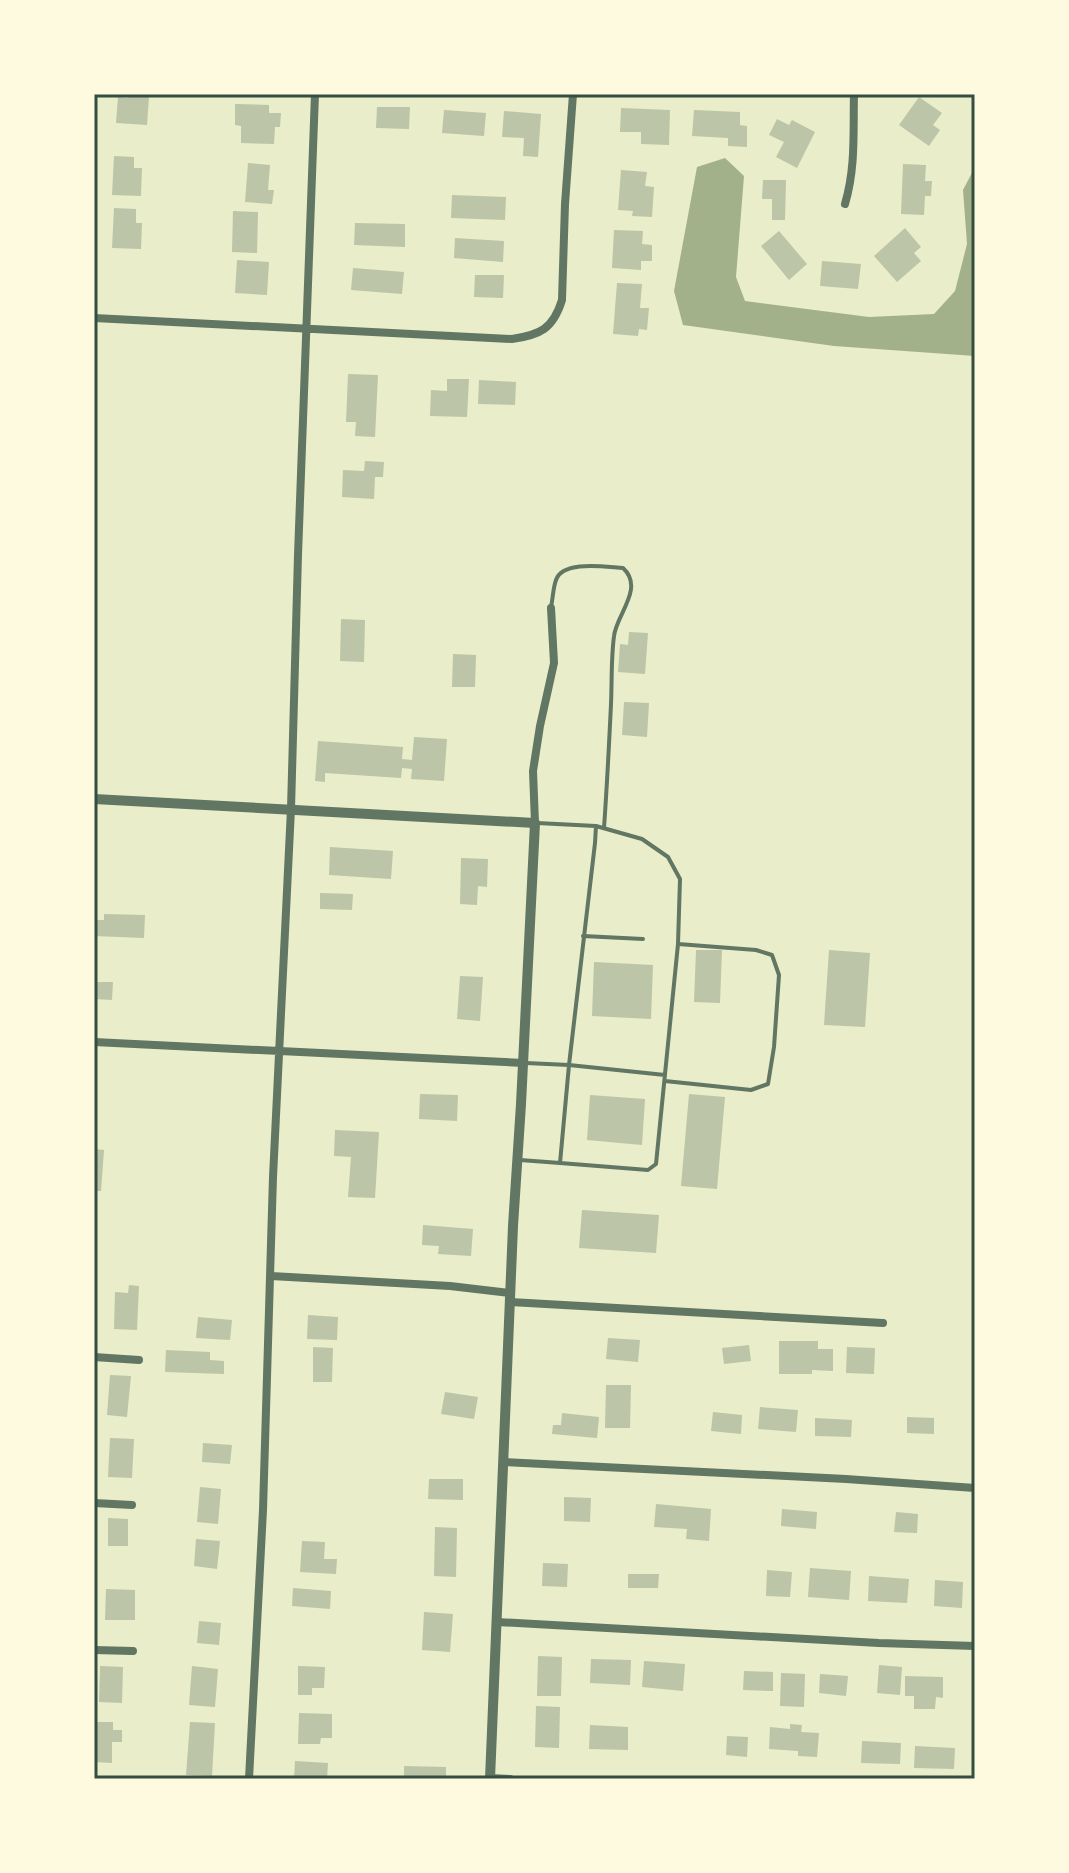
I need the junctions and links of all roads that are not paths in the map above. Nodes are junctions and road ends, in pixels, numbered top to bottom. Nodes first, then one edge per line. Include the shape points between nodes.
1 (315, 94) edge
2 (573, 94) edge
3 (854, 94) edge
4 (845, 204) dead end
5 (94, 318) edge
6 (305, 327) junction
7 (551, 608) joint
8 (94, 799) edge
9 (291, 809) junction
10 (535, 823) junction
11 (596, 826) junction
12 (604, 828) junction
13 (583, 936) junction
14 (643, 939) dead end
15 (678, 944) junction
16 (94, 1042) edge
17 (279, 1051) junction
18 (524, 1063) junction
19 (569, 1065) junction
20 (665, 1078) junction
21 (517, 1160) junction
22 (560, 1163) junction
23 (271, 1276) junction
24 (510, 1298) junction
25 (883, 1323) dead end
26 (94, 1357) edge
27 (139, 1360) dead end
28 (503, 1462) junction
29 (975, 1488) edge
30 (94, 1503) edge
31 (132, 1505) dead end
32 (497, 1622) junction
33 (975, 1646) edge
34 (94, 1650) edge
35 (133, 1651) dead end
36 (249, 1779) edge
37 (490, 1779) edge
38 (510, 1779) edge

1 - 6 street
2 - 6 street via 562,300 547,327 512,339
3 - 4 street via 852,171
5 - 6 street
6 - 9 street
7 - 10 street via 554,663 533,771
7 - 12 lane via 556,579 572,567 623,568 628,573 628,604 614,633
8 - 9 street
9 - 10 street
9 - 17 street
10 - 11 lane
10 - 18 street
11 - 12 lane
11 - 13 lane
12 - 15 lane via 642,839 668,857 680,879
13 - 14 lane
13 - 19 lane
15 - 20 lane
15 - 20 lane via 772,955 779,975 774,1047 768,1084 751,1090
16 - 17 street
17 - 18 street
17 - 23 street
18 - 19 lane
18 - 21 street
19 - 20 lane
19 - 22 lane
20 - 22 lane via 656,1164 648,1170
21 - 22 lane
21 - 24 street
23 - 24 street via 450,1286
23 - 36 street
24 - 25 street
24 - 28 street
26 - 27 street
28 - 29 street
28 - 32 street
30 - 31 street
32 - 33 street
32 - 37 street
34 - 35 street
37 - 38 street

